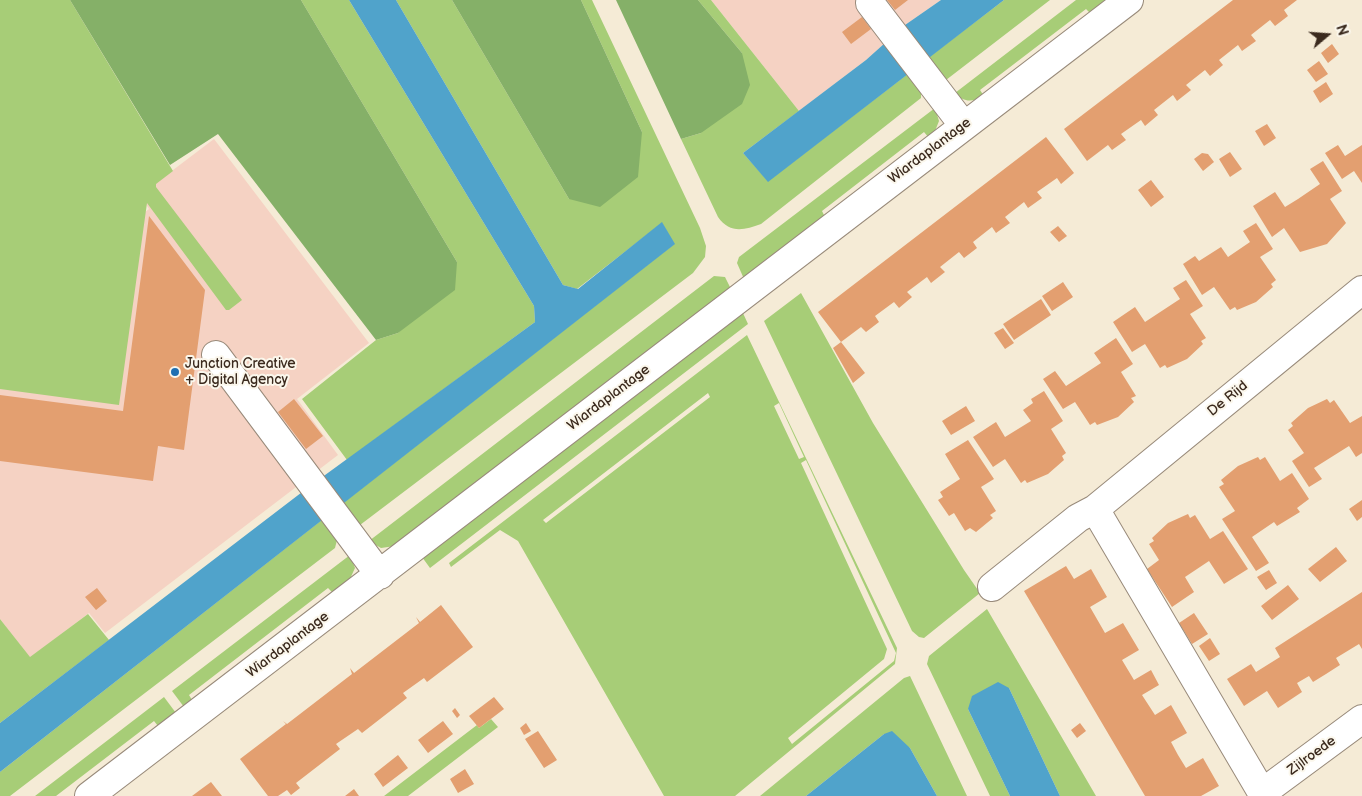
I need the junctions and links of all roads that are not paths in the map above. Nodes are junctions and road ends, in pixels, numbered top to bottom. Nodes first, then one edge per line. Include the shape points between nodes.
1 (1129, 0) edge
2 (870, 3) dead end
3 (964, 126) junction
4 (1362, 290) edge
5 (216, 355) dead end
6 (1095, 508) junction
7 (380, 575) junction
8 (992, 587) dead end
9 (1362, 720) edge
10 (1263, 794) edge
11 (89, 796) edge

1 - 3 street, Wiardaplantage
2 - 3 street
3 - 7 street, Wiardaplantage
4 - 6 street, De Rijd
5 - 7 street
6 - 8 street, De Rijd
6 - 10 street
7 - 11 street, Wiardaplantage
9 - 10 street, Zijlroede

